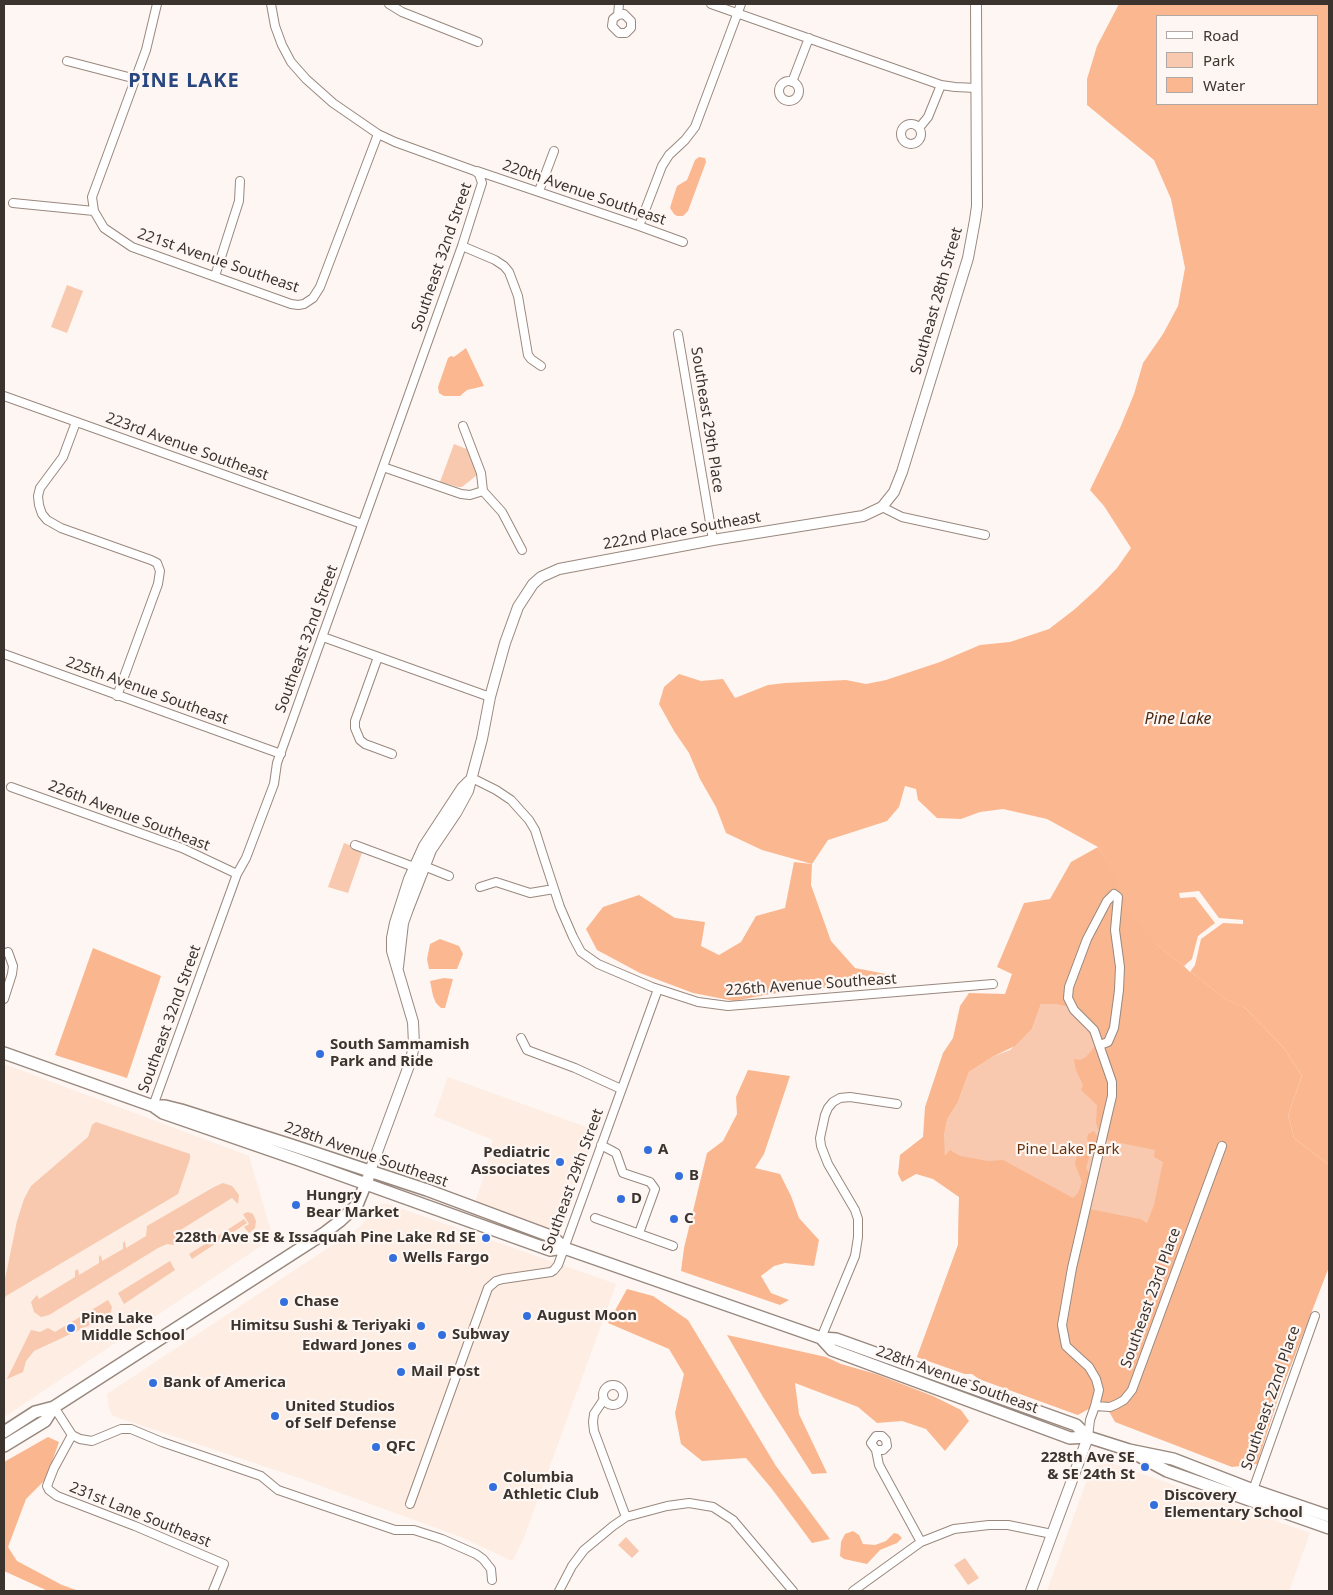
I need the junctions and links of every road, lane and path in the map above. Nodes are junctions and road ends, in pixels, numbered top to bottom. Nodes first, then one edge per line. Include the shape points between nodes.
1 (157, 4) edge
2 (271, 4) edge
3 (389, 4) edge
4 (619, 4) edge
5 (711, 4) edge
6 (740, 4) edge
7 (976, 4) edge
8 (737, 13) junction
9 (618, 15) dead end
10 (809, 38) junction
11 (478, 42) dead end
12 (67, 61) dead end
13 (136, 78) junction
14 (792, 82) dead end
15 (941, 84) junction
16 (976, 88) junction
17 (920, 128) dead end
18 (378, 134) junction
19 (554, 151) dead end
20 (475, 171) junction
21 (482, 178) joint
22 (240, 181) dead end
23 (539, 192) junction
24 (12, 203) dead end
25 (94, 211) junction
26 (639, 226) junction
27 (683, 242) dead end
28 (462, 246) junction
29 (214, 276) junction
30 (678, 334) dead end
31 (541, 366) dead end
32 (4, 396) edge
33 (76, 422) junction
34 (463, 426) dead end
35 (383, 466) junction
36 (483, 491) junction
37 (882, 507) junction
38 (362, 524) junction
39 (985, 535) dead end
40 (713, 540) junction
41 (522, 550) dead end
42 (323, 637) junction
43 (4, 654) edge
44 (378, 657) junction
45 (117, 696) junction
46 (490, 697) junction
47 (281, 754) junction
48 (392, 754) dead end
49 (472, 778) junction
50 (11, 787) dead end
51 (355, 845) dead end
52 (419, 867) junction
53 (237, 874) junction
54 (449, 876) dead end
55 (480, 887) dead end
56 (554, 889) junction
57 (8, 952) dead end
58 (993, 984) dead end
59 (658, 989) junction
60 (4, 999) edge
61 (521, 1038) dead end
62 (1100, 1044) junction
63 (4, 1053) edge
64 (621, 1089) junction
65 (897, 1104) dead end
66 (153, 1106) junction
67 (601, 1144) junction
68 (1222, 1146) dead end
69 (370, 1172) junction
70 (366, 1183) junction
71 (595, 1218) dead end
72 (638, 1233) junction
73 (673, 1246) dead end
74 (564, 1248) junction
75 (1315, 1316) dead end
76 (821, 1338) junction
77 (914, 1366) junction
78 (908, 1378) junction
79 (604, 1399) dead end
80 (54, 1406) junction
81 (1095, 1406) junction
82 (4, 1432) edge
83 (72, 1435) junction
84 (1088, 1436) junction
85 (4, 1446) edge
86 (876, 1450) dead end
87 (1129, 1450) junction
88 (1253, 1490) junction
89 (410, 1504) dead end
90 (1329, 1516) edge
91 (626, 1517) junction
92 (1310, 1521) junction
93 (1329, 1522) edge
94 (1329, 1528) edge
95 (1052, 1534) junction
96 (921, 1542) junction
97 (492, 1580) dead end
98 (212, 1591) edge
99 (559, 1591) edge
100 (793, 1591) edge
101 (853, 1591) edge
102 (1031, 1591) edge

1 - 13 street
2 - 18 street, 220th Avenue Southeast via 275,26 291,62 332,104
3 - 11 street
4 - 9 street
5 - 8 street
6 - 8 street
7 - 16 street, Southeast 28th Street
8 - 10 street
8 - 26 street via 695,127 662,166
10 - 14 street
10 - 15 street
12 - 13 street
13 - 25 street via 92,197
15 - 16 street
15 - 17 street
16 - 37 street, Southeast 28th Street via 977,206 972,239 902,472 894,492
18 - 20 street, 220th Avenue Southeast
18 - 29 street, 221st Avenue Southeast via 313,298 298,305 291,304
19 - 23 street
20 - 21 street, 220th Avenue Southeast
20 - 23 street, 220th Avenue Southeast
21 - 28 street, Southeast 32nd Street
22 - 29 street via 239,202
23 - 26 street, 220th Avenue Southeast
24 - 25 street
25 - 29 street, 221st Avenue Southeast via 104,228 132,246
26 - 27 street, 220th Avenue Southeast
28 - 31 street via 495,260 508,272 518,296 528,355
28 - 35 street, Southeast 32nd Street
30 - 40 street, Southeast 29th Place
32 - 33 street, 223rd Avenue Southeast
33 - 38 street, 223rd Avenue Southeast
33 - 45 street via 63,457 40,488 39,505 47,520 151,560 157,563 160,571
34 - 36 street via 481,473
35 - 36 street via 461,494
35 - 38 street, Southeast 32nd Street
36 - 41 street via 502,512
37 - 39 street via 902,517
37 - 40 street, 222nd Place Southeast via 863,516
38 - 42 street, Southeast 32nd Street
40 - 46 street, 222nd Place Southeast via 558,569 541,577 518,607
42 - 44 street
42 - 47 street, Southeast 32nd Street
43 - 45 street, 225th Avenue Southeast
44 - 46 street
44 - 48 street via 354,728 365,744
45 - 47 street, 225th Avenue Southeast
46 - 49 street, 222nd Place Southeast
47 - 53 street, Southeast 32nd Street via 274,784
49 - 52 street via 431,834
49 - 56 street via 496,790 522,811 535,830
50 - 53 street, 226th Avenue Southeast via 182,848
51 - 52 street
52 - 54 street
52 - 69 street via 398,912 392,938 392,951 413,1022 414,1045
53 - 66 street, Southeast 32nd Street
55 - 56 street via 496,882 530,893
56 - 59 street, 226th Avenue Southeast via 581,952 598,964
57 - 60 street via 13,966
58 - 59 street, 226th Avenue Southeast via 728,1006 708,1004
59 - 64 street, Southeast 29th Street
61 - 64 street via 527,1050
62 - 62 street via 1108,1042 1114,1028 1119,990 1120,967 1115,930 1118,897 1114,894 1087,940 1069,987 1068,998 1074,1010 1094,1030
62 - 81 street via 1112,1082 1112,1096 1062,1325 1066,1346 1089,1367 1096,1379 1099,1390
63 - 66 main road, 228th Avenue Southeast
64 - 67 street, Southeast 29th Street
65 - 76 street via 840,1098 833,1102 825,1115 821,1146 855,1210 858,1238 855,1256
66 - 69 main road, 228th Avenue Southeast via 181,1110
66 - 70 main road, 228th Avenue Southeast via 163,1114
67 - 72 street via 616,1153 623,1173 650,1182 654,1189
67 - 74 street, Southeast 29th Street
68 - 81 street, Southeast 23rd Place via 1132,1390 1117,1404
69 - 70 main road
69 - 74 main road, 228th Avenue Southeast via 553,1237
70 - 74 main road, 228th Avenue Southeast via 550,1250
70 - 80 main road via 357,1205 334,1225
71 - 72 street
72 - 73 street
74 - 76 main road, 228th Avenue Southeast
74 - 89 street, Southeast 29th Street via 558,1265 551,1272 503,1279 488,1288
75 - 88 street, Southeast 22nd Place
76 - 77 main road, 228th Avenue Southeast via 836,1338
76 - 78 main road, 228th Avenue Southeast via 832,1350
77 - 78 main road
77 - 84 main road, 228th Avenue Southeast via 1076,1425
78 - 84 main road, 228th Avenue Southeast via 1070,1438
79 - 91 street via 594,1414 594,1431
80 - 82 main road via 35,1412
80 - 83 street
80 - 85 main road via 45,1420
81 - 84 street
83 - 97 street via 92,1441 120,1429 131,1429 261,1476 278,1490 395,1530 421,1532 442,1539 483,1559 491,1569
83 - 98 street, 231st Lane Southeast via 54,1468 47,1486 49,1490 224,1564
84 - 87 main road, 228th Avenue Southeast
84 - 95 street
86 - 96 street via 879,1465
87 - 88 main road, 228th Avenue Southeast via 1173,1459
87 - 92 main road, 228th Avenue Southeast via 1167,1471
88 - 90 main road, 228th Avenue Southeast
91 - 99 street via 584,1550
91 - 100 street via 678,1504 713,1507 733,1520
92 - 93 main road
92 - 94 main road, 228th Avenue Southeast
95 - 96 street via 989,1524 954,1529
95 - 102 street
96 - 101 street

